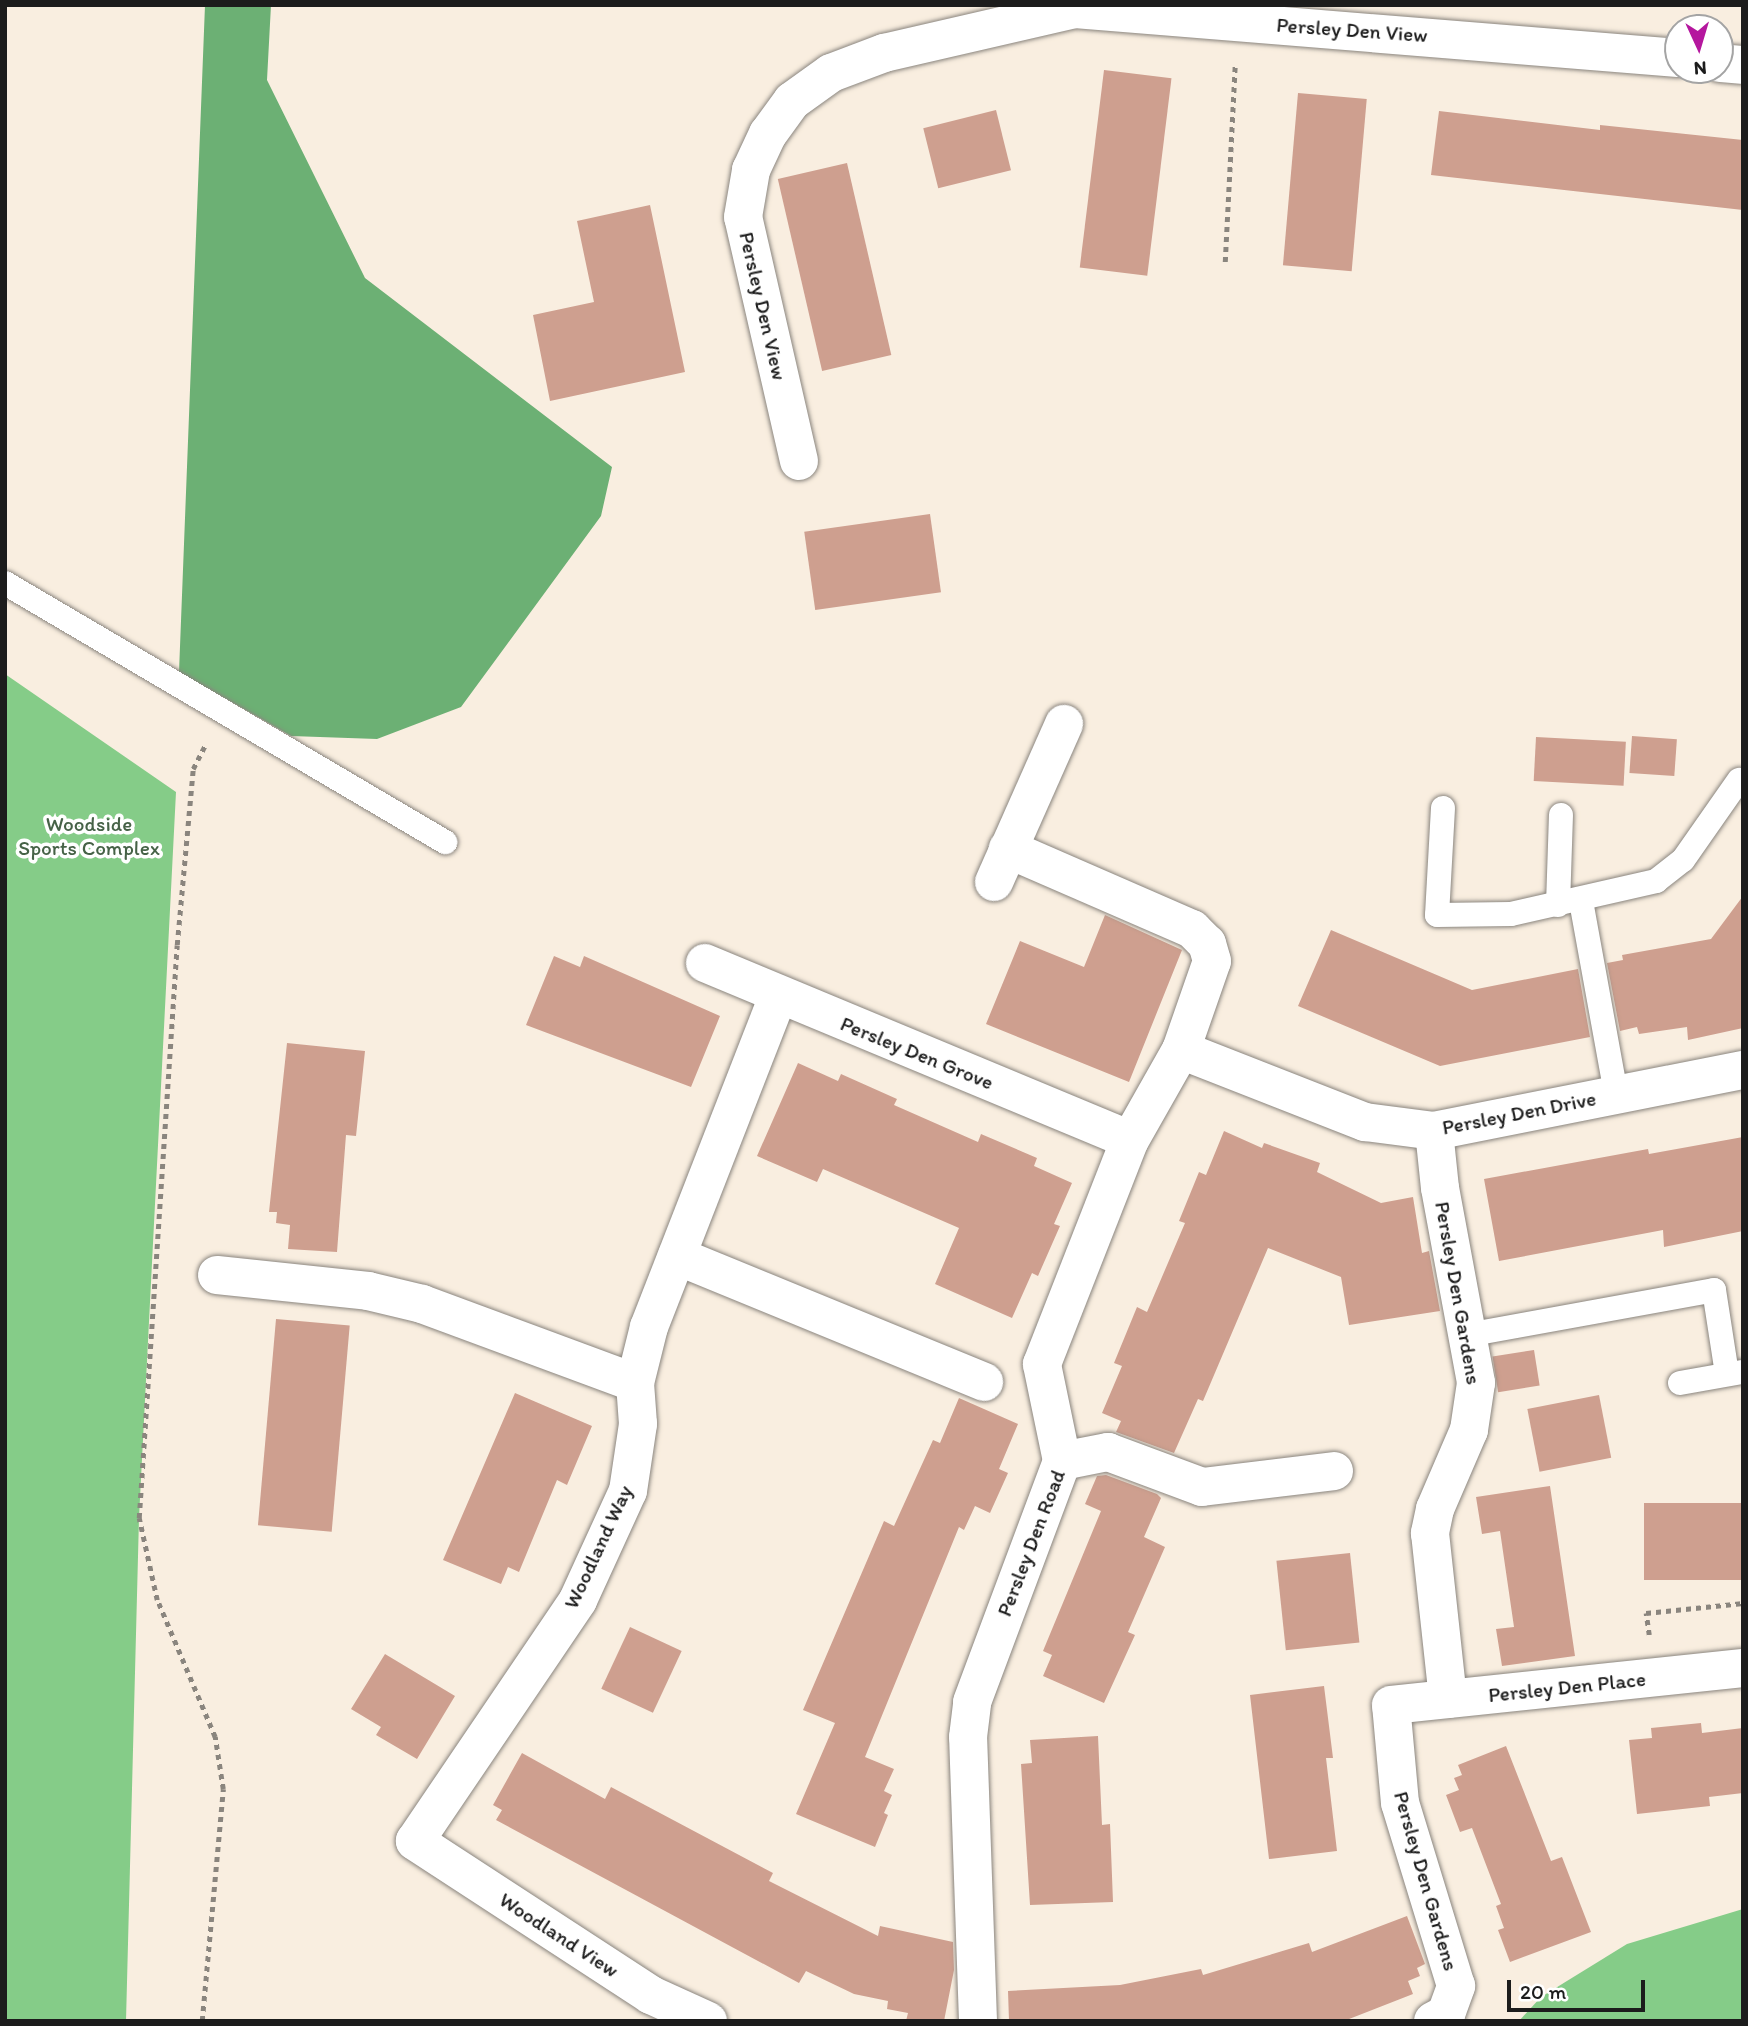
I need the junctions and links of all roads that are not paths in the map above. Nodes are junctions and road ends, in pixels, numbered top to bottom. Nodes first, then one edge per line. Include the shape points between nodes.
1 (1664, 57) edge
2 (799, 461) dead end
3 (5, 583) edge
4 (1064, 724) dead end
5 (1739, 780) dead end
6 (1443, 808) dead end
7 (1561, 815) dead end
8 (445, 842) dead end
9 (1569, 903) junction
10 (705, 963) dead end
11 (778, 996) junction
12 (1181, 1050) junction
13 (1743, 1070) edge
14 (1616, 1094) junction
15 (1434, 1131) junction
16 (1130, 1140) junction
17 (677, 1256) junction
18 (217, 1275) dead end
19 (1467, 1335) junction
20 (1735, 1373) edge
21 (984, 1382) dead end
22 (635, 1383) junction
23 (1680, 1383) dead end
24 (1062, 1461) junction
25 (1334, 1471) dead end
26 (1743, 1668) edge
27 (1448, 1699) junction
28 (1391, 1705) joint
29 (415, 1841) joint
30 (1439, 2017) edge
31 (708, 2021) edge
32 (978, 2021) edge

1 - 2 street, Persley Den View via 1075,9 884,53 831,73 792,102 768,134 751,170 743,217
3 - 8 lane
4 - 12 street, Persley Den Road via 1001,866 1192,929 1207,944 1212,961 1209,979
5 - 9 lane via 1683,860 1656,881
6 - 9 lane via 1437,915 1511,914
7 - 9 lane
9 - 14 lane
10 - 11 street, Persley Den Grove
11 - 16 street, Persley Den Grove
11 - 17 street, Woodland Way
12 - 15 street, Persley Den Drive via 1365,1122
12 - 16 street, Persley Den Road
13 - 14 street, Persley Den Drive
14 - 15 street, Persley Den Drive
15 - 19 street, Persley Den Gardens
16 - 24 street, Persley Den Road via 1042,1364
17 - 21 street
17 - 22 street, Woodland Way via 649,1327
18 - 22 street via 368,1291 422,1304
19 - 20 lane via 1714,1290
19 - 27 street, Persley Den Gardens via 1476,1383 1475,1409 1434,1509 1430,1533
20 - 23 lane
22 - 29 street, Woodland Way via 638,1424 628,1491 578,1600
24 - 25 street via 1108,1452 1202,1487
24 - 32 street, Persley Den Road via 972,1702 968,1737
26 - 27 street, Persley Den Place
27 - 28 street, Persley Den Place
28 - 30 street, Persley Den Gardens via 1401,1803 1456,1986
29 - 31 street, Woodland View via 651,1995

